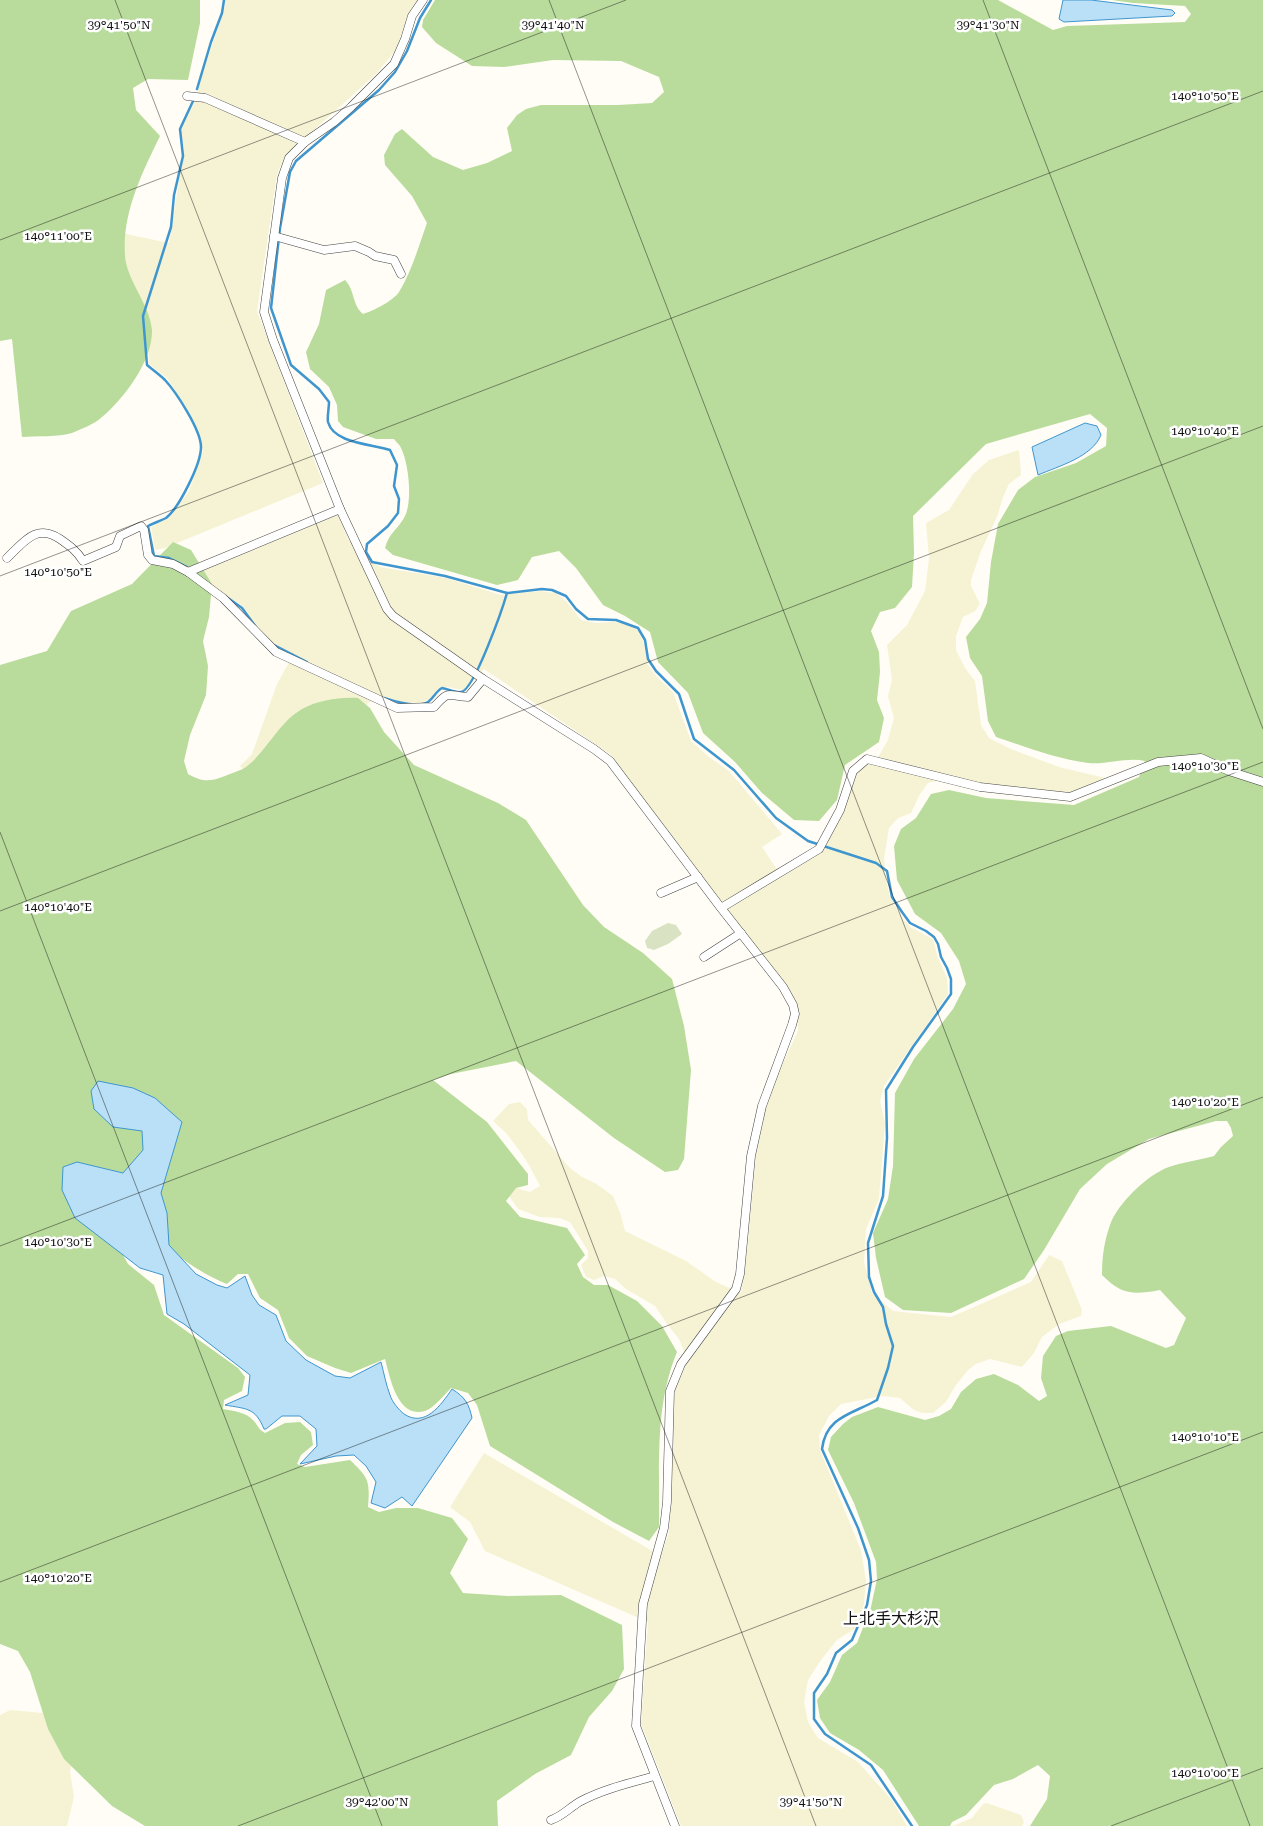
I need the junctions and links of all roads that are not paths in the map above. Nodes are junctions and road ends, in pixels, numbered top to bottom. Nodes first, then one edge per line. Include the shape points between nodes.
1 (423, 0) edge
2 (187, 96) dead end
3 (305, 142) junction
4 (277, 237) junction
5 (400, 274) dead end
6 (340, 509) junction
7 (7, 558) dead end
8 (188, 572) junction
9 (483, 678) junction
10 (1263, 782) edge
11 (698, 877) junction
12 (661, 893) dead end
13 (721, 908) junction
14 (741, 933) junction
15 (704, 957) dead end
16 (655, 1776) junction
17 (551, 1820) dead end
18 (676, 1826) edge

1 - 3 street via 412,16 394,64 334,122
2 - 3 street via 205,98
3 - 4 street via 289,158 282,178
4 - 5 street via 324,250 354,246 375,256 394,260
4 - 6 street via 264,312
6 - 8 street
6 - 9 street via 387,609
7 - 8 street via 31,536 41,532 53,534 71,546 83,561 116,547 120,536 141,526 148,556 152,560 173,564
8 - 9 street via 223,598 276,652 397,708 434,707 449,694 468,697
9 - 11 street via 610,761
10 - 13 street via 1201,758 1158,762 1070,797 980,787 867,759 853,771 840,810 819,848
11 - 12 street
11 - 13 street
13 - 14 street
14 - 15 street
14 - 16 street via 784,987 795,1014 762,1106 753,1147 736,1288 681,1364 670,1391 667,1502 664,1528 643,1604 636,1726
16 - 17 street via 583,1800 561,1817
16 - 18 street

